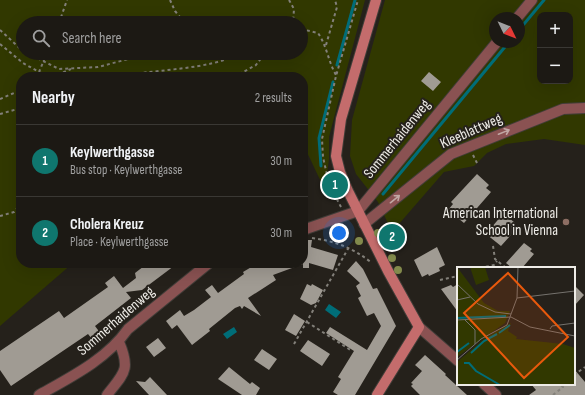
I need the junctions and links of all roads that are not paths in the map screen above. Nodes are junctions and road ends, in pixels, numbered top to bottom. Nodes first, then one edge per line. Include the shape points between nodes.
1 (376, 0) edge
2 (532, 0) edge
3 (522, 12) edge
4 (492, 48) edge
5 (585, 108) edge
6 (358, 211) junction
7 (364, 224) junction
8 (308, 233) edge
9 (203, 268) edge
10 (420, 327) junction
11 (119, 342) junction
12 (457, 360) edge
13 (485, 385) edge
14 (39, 395) edge
15 (107, 395) edge
16 (377, 395) edge
17 (496, 395) edge

1 - 6 main road via 336,144 340,172
2 - 3 street
4 - 6 street, Sommerhaidenweg
7 -> 5 street, Kleeblattweg via 450,154 563,109
6 - 7 main road
6 - 8 street
7 - 10 main road
9 - 11 street, Sommerhaidenweg via 128,329
10 - 12 street
10 - 16 main road
11 - 14 street, Sommerhaidenweg via 80,372
11 - 15 street via 126,358 124,372
13 - 17 street

